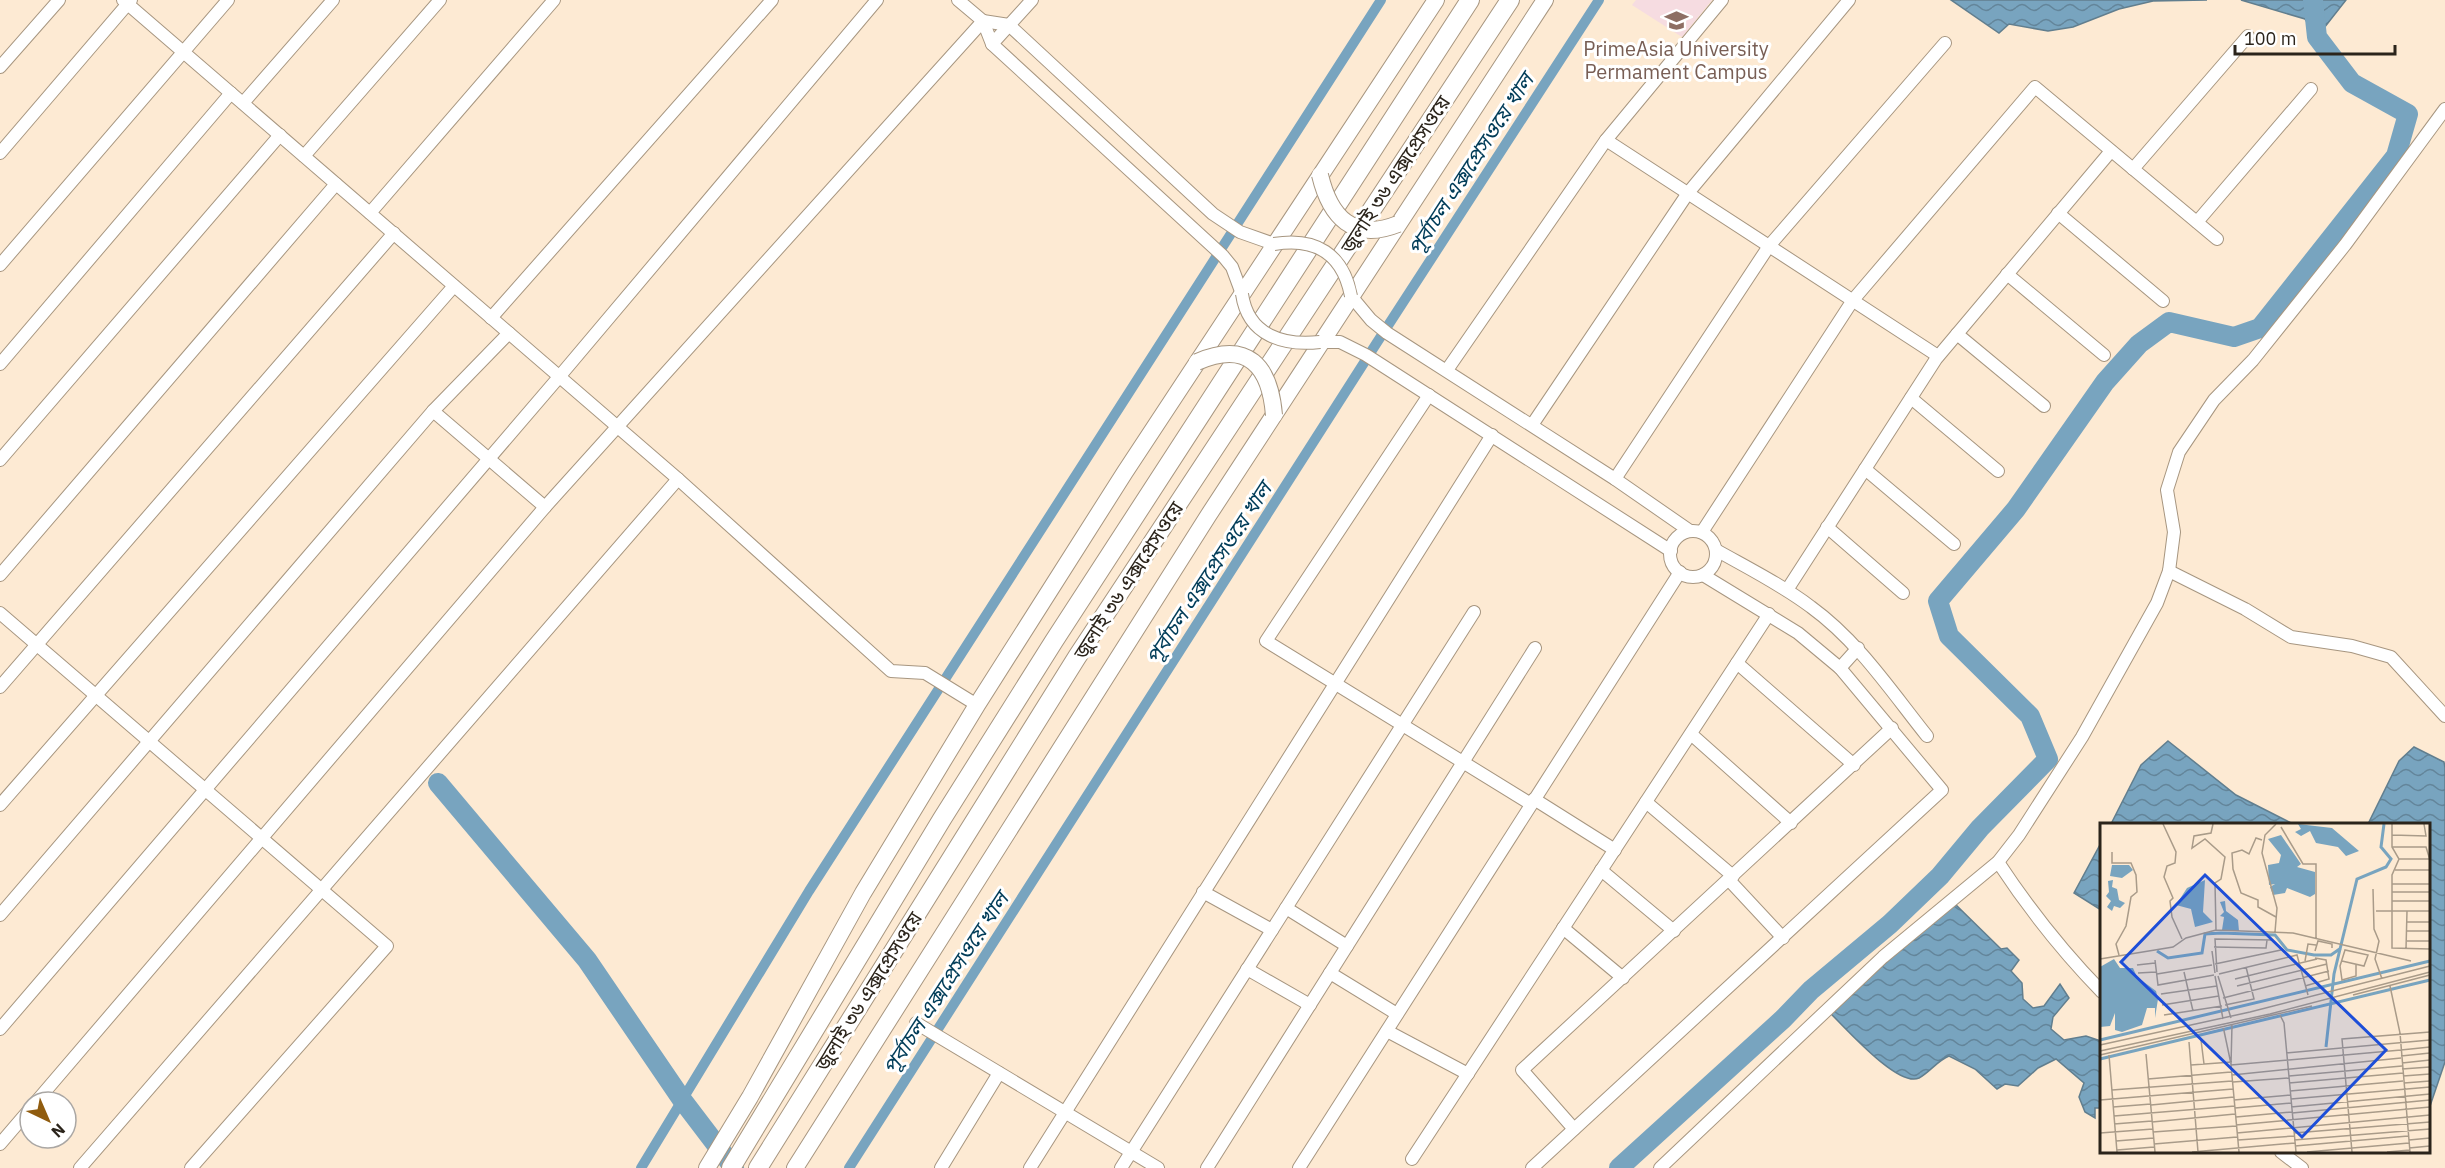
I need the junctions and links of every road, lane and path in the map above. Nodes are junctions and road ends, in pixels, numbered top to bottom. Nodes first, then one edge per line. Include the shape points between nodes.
1 (59, 0) edge
2 (228, 0) edge
3 (333, 0) edge
4 (440, 0) edge
5 (554, 0) edge
6 (772, 0) edge
7 (877, 0) edge
8 (958, 0) edge
9 (1032, 0) edge
10 (1436, 0) edge
11 (1470, 0) edge
12 (1510, 0) edge
13 (1545, 0) edge
14 (1722, 0) edge
15 (1849, 0) edge
16 (128, 1) edge
17 (983, 21) junction
18 (1010, 25) junction
19 (2248, 36) dead end
20 (1945, 43) dead end
21 (992, 44) junction
22 (183, 52) junction
23 (0, 67) edge
24 (2311, 90) dead end
25 (231, 93) junction
26 (243, 103) junction
27 (2445, 109) edge
28 (280, 135) junction
29 (1606, 140) junction
30 (2111, 151) junction
31 (0, 153) edge
32 (304, 156) junction
33 (2133, 169) junction
34 (1320, 175) junction
35 (336, 184) junction
36 (1688, 194) junction
37 (370, 213) junction
38 (2058, 213) junction
39 (2197, 222) junction
40 (1398, 224) junction
41 (394, 233) junction
42 (2217, 239) dead end
43 (1274, 244) junction
44 (1769, 246) junction
45 (0, 265) edge
46 (2007, 274) junction
47 (454, 286) junction
48 (1242, 294) junction
49 (1351, 296) junction
50 (1852, 300) junction
51 (2163, 301) dead end
52 (491, 318) junction
53 (509, 333) junction
54 (1957, 334) junction
55 (1320, 342) junction
56 (2104, 355) dead end
57 (1938, 356) junction
58 (1197, 362) junction
59 (0, 364) edge
60 (1447, 370) junction
61 (559, 377) junction
62 (1429, 395) junction
63 (1911, 398) junction
64 (2044, 406) dead end
65 (433, 411) junction
66 (1274, 415) junction
67 (1532, 425) junction
68 (619, 428) junction
69 (1492, 435) junction
70 (0, 460) edge
71 (488, 460) junction
72 (1865, 469) junction
73 (1998, 471) dead end
74 (678, 479) junction
75 (1615, 479) junction
76 (545, 507) junction
77 (1827, 527) junction
78 (1696, 532) junction
79 (1953, 544) dead end
80 (1716, 550) junction
81 (1671, 551) junction
82 (2169, 570) junction
83 (1680, 572) junction
84 (0, 575) edge
85 (1702, 575) junction
86 (1787, 590) junction
87 (1904, 593) dead end
88 (1474, 612) dead end
89 (0, 613) edge
90 (1769, 615) junction
91 (37, 645) junction
92 (1534, 648) dead end
93 (1858, 648) junction
94 (1737, 663) junction
95 (1840, 668) junction
96 (1335, 684) junction
97 (0, 687) edge
98 (96, 696) junction
99 (977, 705) junction
100 (2445, 716) edge
101 (1403, 724) junction
102 (1892, 728) junction
103 (1691, 734) junction
104 (1927, 736) dead end
105 (149, 741) junction
106 (1463, 762) junction
107 (1854, 765) junction
108 (205, 790) junction
109 (1533, 802) junction
110 (1646, 802) junction
111 (0, 805) edge
112 (1791, 823) junction
113 (261, 838) junction
114 (1614, 850) junction
115 (1998, 862) junction
116 (1601, 870) junction
117 (1731, 878) junction
118 (321, 890) junction
119 (1203, 892) junction
120 (1286, 908) junction
121 (0, 915) edge
122 (1563, 928) junction
123 (1272, 930) junction
124 (1674, 931) junction
125 (1783, 938) junction
126 (1347, 946) junction
127 (1248, 969) junction
128 (1330, 973) junction
129 (1623, 978) junction
130 (2100, 990) edge
131 (1310, 1005) junction
132 (1397, 1014) junction
133 (916, 1023) dead end
134 (0, 1029) edge
135 (1387, 1030) junction
136 (999, 1073) junction
137 (1468, 1074) junction
138 (46, 1090) edge
139 (1064, 1112) junction
140 (18, 1123) edge
141 (1574, 1130) junction
142 (0, 1144) edge
143 (1131, 1152) junction
144 (2282, 1153) edge
145 (1412, 1159) dead end
146 (80, 1168) edge
147 (191, 1168) edge
148 (707, 1168) edge
149 (731, 1168) edge
150 (758, 1168) edge
151 (795, 1168) edge
152 (941, 1168) edge
153 (1030, 1168) edge
154 (1121, 1168) edge
155 (1158, 1168) edge
156 (1207, 1168) edge
157 (1299, 1168) edge
158 (1532, 1168) edge
159 (1660, 1168) edge
160 (2302, 1168) edge

1 - 23 street
2 - 22 street
3 - 26 street
4 - 32 street
5 - 37 street
6 - 52 street
7 - 61 street
8 - 17 street
9 - 18 street
10 - 34 main road
11 - 149 highway, জুলাই ৩৬ এক্সপ্রেসওয়ে via 1054,641
12 - 150 highway, জুলাই ৩৬ এক্সপ্রেসওয়ে via 1077,657
13 - 40 main road
14 - 29 street
15 - 36 street
16 - 22 street
16 - 31 street
17 - 18 street
17 - 21 street
17 - 68 street
18 - 21 street
18 - 43 street via 1212,214 1240,232
19 - 33 street
20 - 44 street
21 - 48 street via 1232,267
22 - 25 street
22 - 45 street
24 - 39 street
25 - 26 street
25 - 59 street
26 - 28 street
27 - 82 street via 2345,245 2253,360 2214,400 2179,452 2167,490 2174,532
28 - 32 street
28 - 70 street
29 - 36 street
29 - 60 street
30 - 33 street
30 - 38 street
30 - 50 street via 2035,87
32 - 35 street
33 - 39 street
34 - 40 main road, bridge via 1328,202 1348,224 1371,231
34 - 43 main road
35 - 37 street
35 - 84 street
36 - 44 street
36 - 67 street
37 - 41 street
38 - 46 street
38 - 51 street
39 - 42 street
40 - 49 main road
41 - 47 street
41 - 91 street
43 - 48 main road
43 - 49 street, bridge via 1298,241 1331,255 1343,271
44 - 50 street
44 - 75 street
46 - 54 street
46 - 56 street
47 - 52 street
47 - 98 street
48 - 55 street, bridge via 1248,314 1269,335 1289,343
48 - 58 main road
49 - 55 main road
49 - 60 street via 1371,320
50 - 57 street
50 - 78 street
52 - 53 street
53 - 61 street
53 - 65 street
54 - 57 street
54 - 64 street
55 - 62 street via 1346,345
55 - 66 main road
57 - 63 street
58 - 66 main road, bridge via 1228,353 1255,363 1270,384
58 - 99 main road
60 - 67 street
61 - 68 street
61 - 71 street
62 - 69 street
62 - 96 street via 1266,641
63 - 72 street
63 - 73 street
65 - 71 street
65 - 105 street
66 - 151 main road
67 - 75 street
68 - 74 street
68 - 76 street
69 - 81 street
69 - 96 street
71 - 76 street
71 - 108 street
72 - 77 street
72 - 79 street
74 - 99 street via 891,671 925,673
74 - 118 street
75 - 78 street
76 - 113 street
77 - 86 street
77 - 87 street
78 - 80 street via 1712,539
78 - 81 street via 1679,536
80 - 85 street via 1712,567
80 - 86 street
81 - 83 street via 1672,563
82 - 100 street via 2292,638 2352,646 2391,657
82 - 115 street via 2157,603 2082,737
83 - 85 street via 1691,577
83 - 109 street
85 - 90 street
86 - 93 street
88 - 101 street
89 - 91 street
90 - 94 street
90 - 95 street
91 - 97 street
91 - 98 street
92 - 106 street
93 - 95 street
93 - 104 street
94 - 103 street
94 - 107 street
95 - 102 street
96 - 101 street
96 - 119 street
98 - 105 street
98 - 111 street
99 - 148 main road via 863,893
101 - 106 street
101 - 120 street
102 - 107 street
102 - 125 street via 1942,790
103 - 110 street
103 - 112 street
105 - 108 street
105 - 121 street
106 - 109 street
106 - 126 street
107 - 112 street
108 - 113 street
108 - 134 street
109 - 114 street
109 - 132 street
110 - 114 street
110 - 117 street
112 - 117 street
113 - 118 street
113 - 138 street
114 - 116 street
115 - 130 street via 2073,963
115 - 159 street via 1883,957
116 - 122 street
116 - 124 street
117 - 124 street
117 - 125 street
118 - 146 street
118 - 147 street via 387,946
119 - 123 street
119 - 139 street
120 - 123 street
120 - 126 street
122 - 129 street
122 - 137 street
123 - 127 street
124 - 129 street
125 - 141 street
126 - 128 street
127 - 131 street
127 - 143 street
128 - 131 street
128 - 132 street
129 - 141 street via 1522,1070
131 - 156 street
132 - 135 street
133 - 136 street
135 - 137 street
135 - 157 street
136 - 139 street
136 - 152 street
137 - 145 street
139 - 143 street
139 - 153 street
140 - 142 street
141 - 158 street
143 - 154 street
143 - 155 street
144 - 160 street

